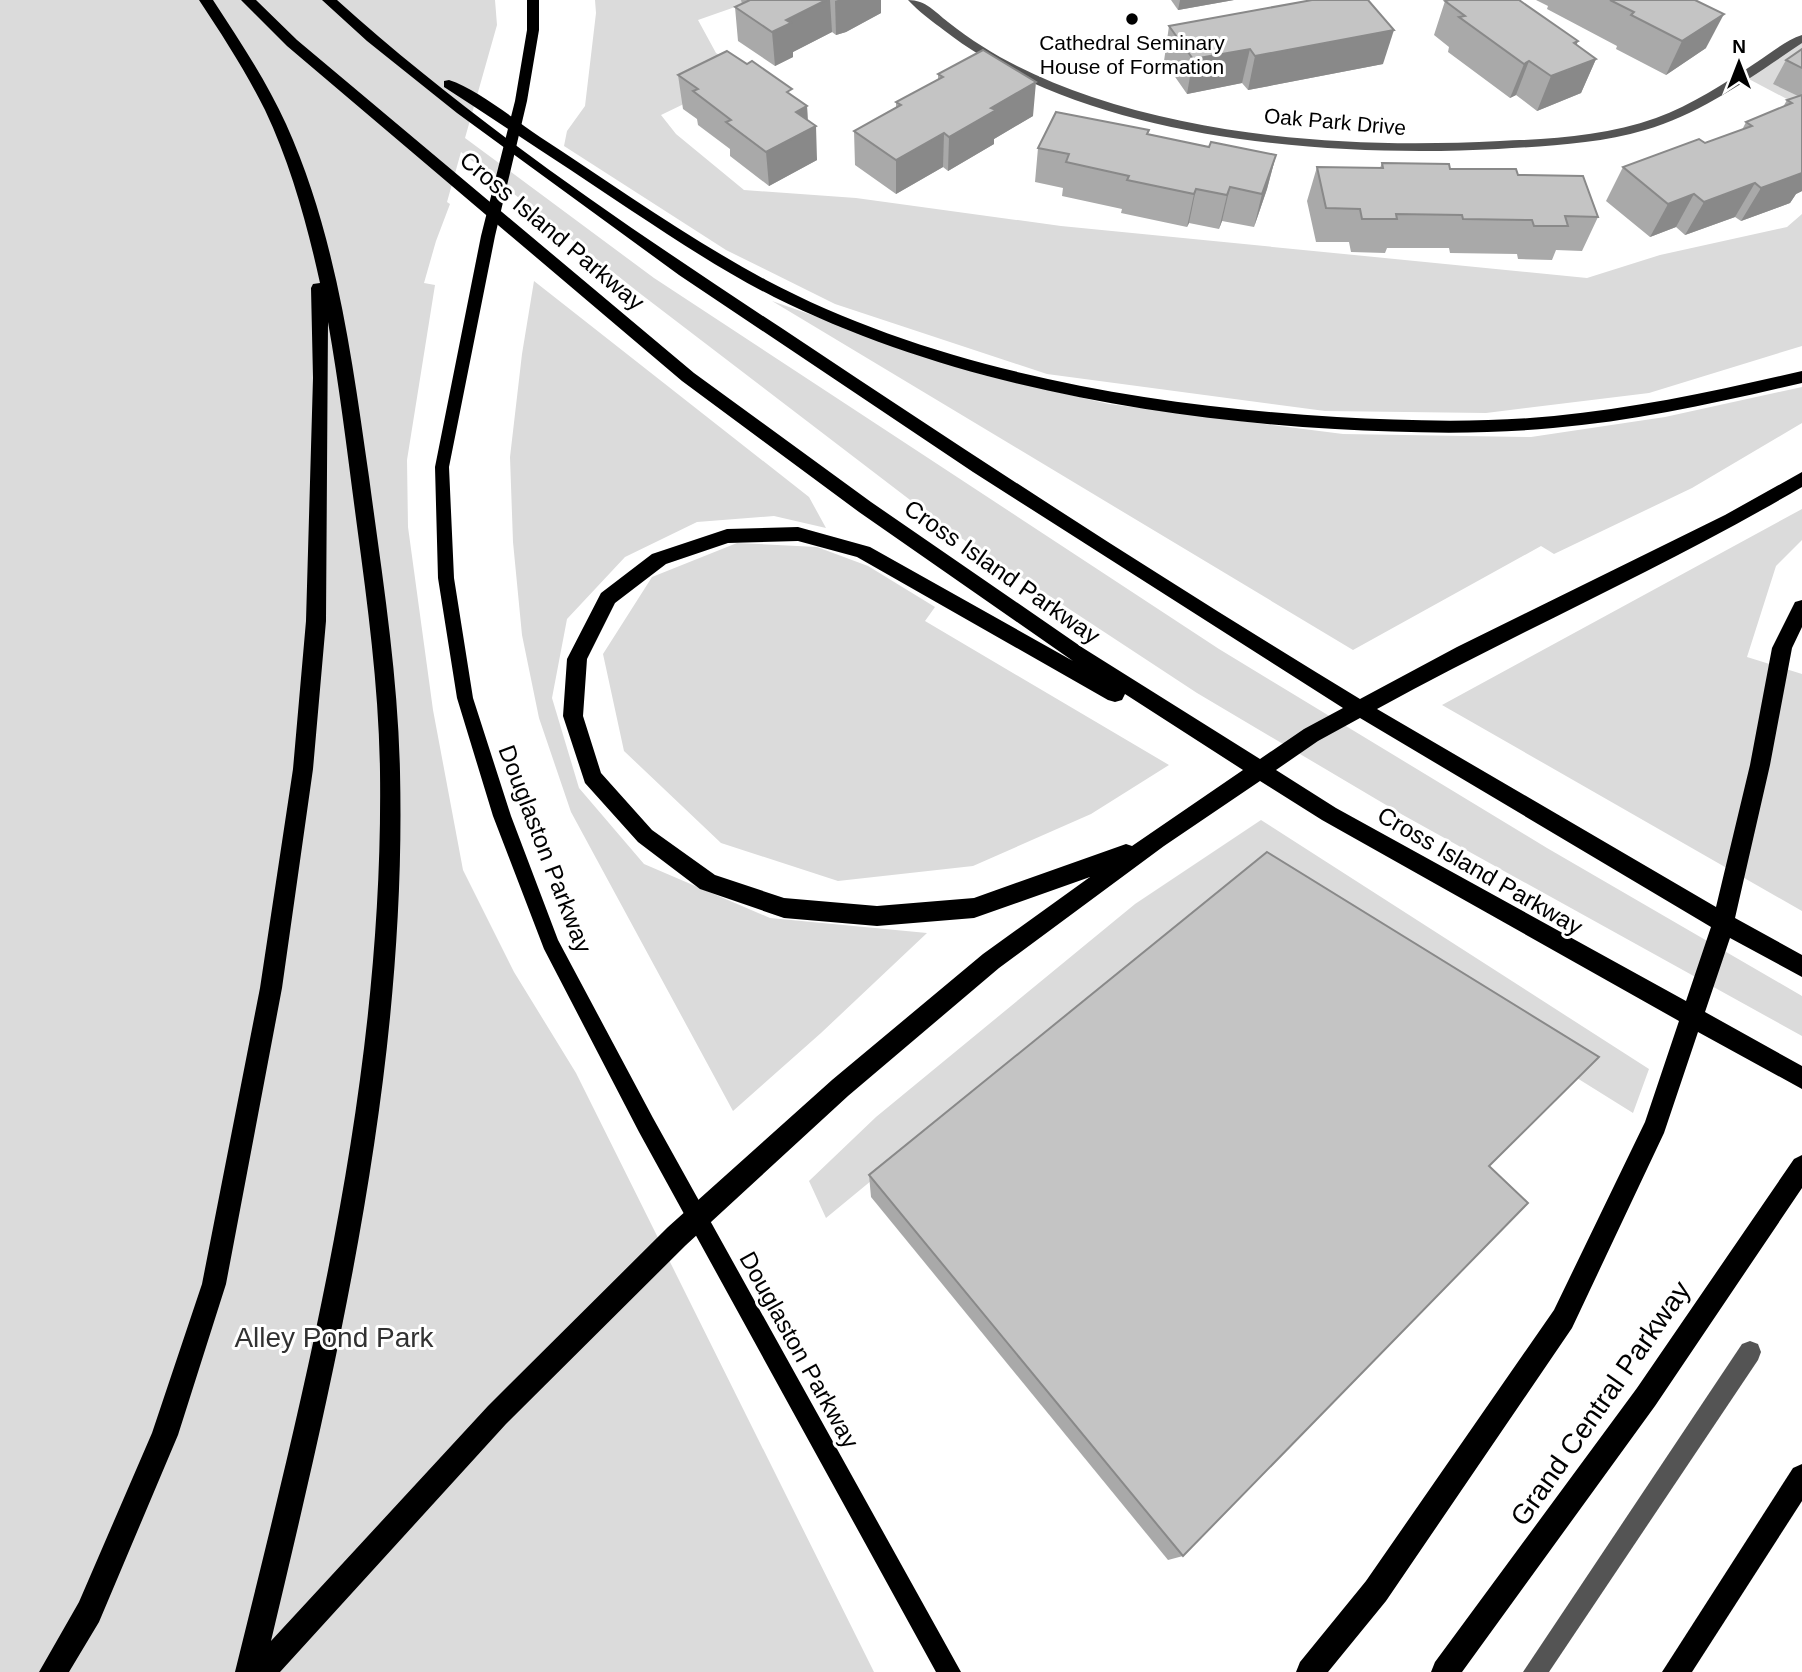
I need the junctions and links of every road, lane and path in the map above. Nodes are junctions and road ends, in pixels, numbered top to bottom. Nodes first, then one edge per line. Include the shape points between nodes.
1 (206, 0) edge
2 (248, 0) edge
3 (329, 0) edge
4 (533, 0) edge
5 (914, 0) edge
6 (350, 19) junction
7 (1802, 38) edge
8 (309, 202) junction
9 (1802, 377) edge
10 (1802, 480) edge
11 (1802, 607) edge
12 (1329, 814) junction
13 (1157, 840) junction
14 (1802, 967) edge
15 (1802, 1078) edge
16 (1802, 1167) edge
17 (1750, 1352) dead end
18 (1802, 1478) edge
19 (53, 1672) edge
20 (249, 1672) edge
21 (261, 1672) edge
22 (948, 1672) edge
23 (1310, 1672) edge
24 (1445, 1672) edge
25 (1535, 1672) edge
26 (1676, 1672) edge

1 - 8 highway via 244,58 279,125
2 - 12 highway, Cross Island Parkway via 292,43 688,377 1076,653
3 - 6 highway, Cross Island Parkway
4 - 22 main road, Douglaston Parkway via 533,30 521,101 488,236 442,467 446,578 465,698 502,816 550,943
5 - 7 street, Oak Park Drive via 954,35 1030,79 1100,104 1211,129 1360,148 1511,144 1576,139 1640,127 1688,109
6 - 9 highway via 705,252 802,304 920,350 1039,383 1169,408 1296,422 1430,427 1553,422 1694,402
6 - 14 highway, Cross Island Parkway via 598,212 945,445 1389,725
8 - 19 highway via 318,280 321,378 316,621 303,769 271,988 214,1284 165,1435 89,1612
8 - 20 highway via 349,400 386,673 390,812 386,931 358,1182 311,1417
10 - 13 highway via 1311,735
11 - 23 highway via 1782,648 1720,934 1656,1125 1563,1319 1376,1591
12 - 13 highway via 863,552 798,534 727,536 659,559 608,598 577,659 573,716 592,776 645,836 708,882 784,908 877,916 974,908
12 - 15 highway, Cross Island Parkway
13 - 21 highway via 991,961 840,1088 677,1236 497,1415
16 - 24 highway, Grand Central Parkway via 1646,1397
17 - 25 street
18 - 26 highway

